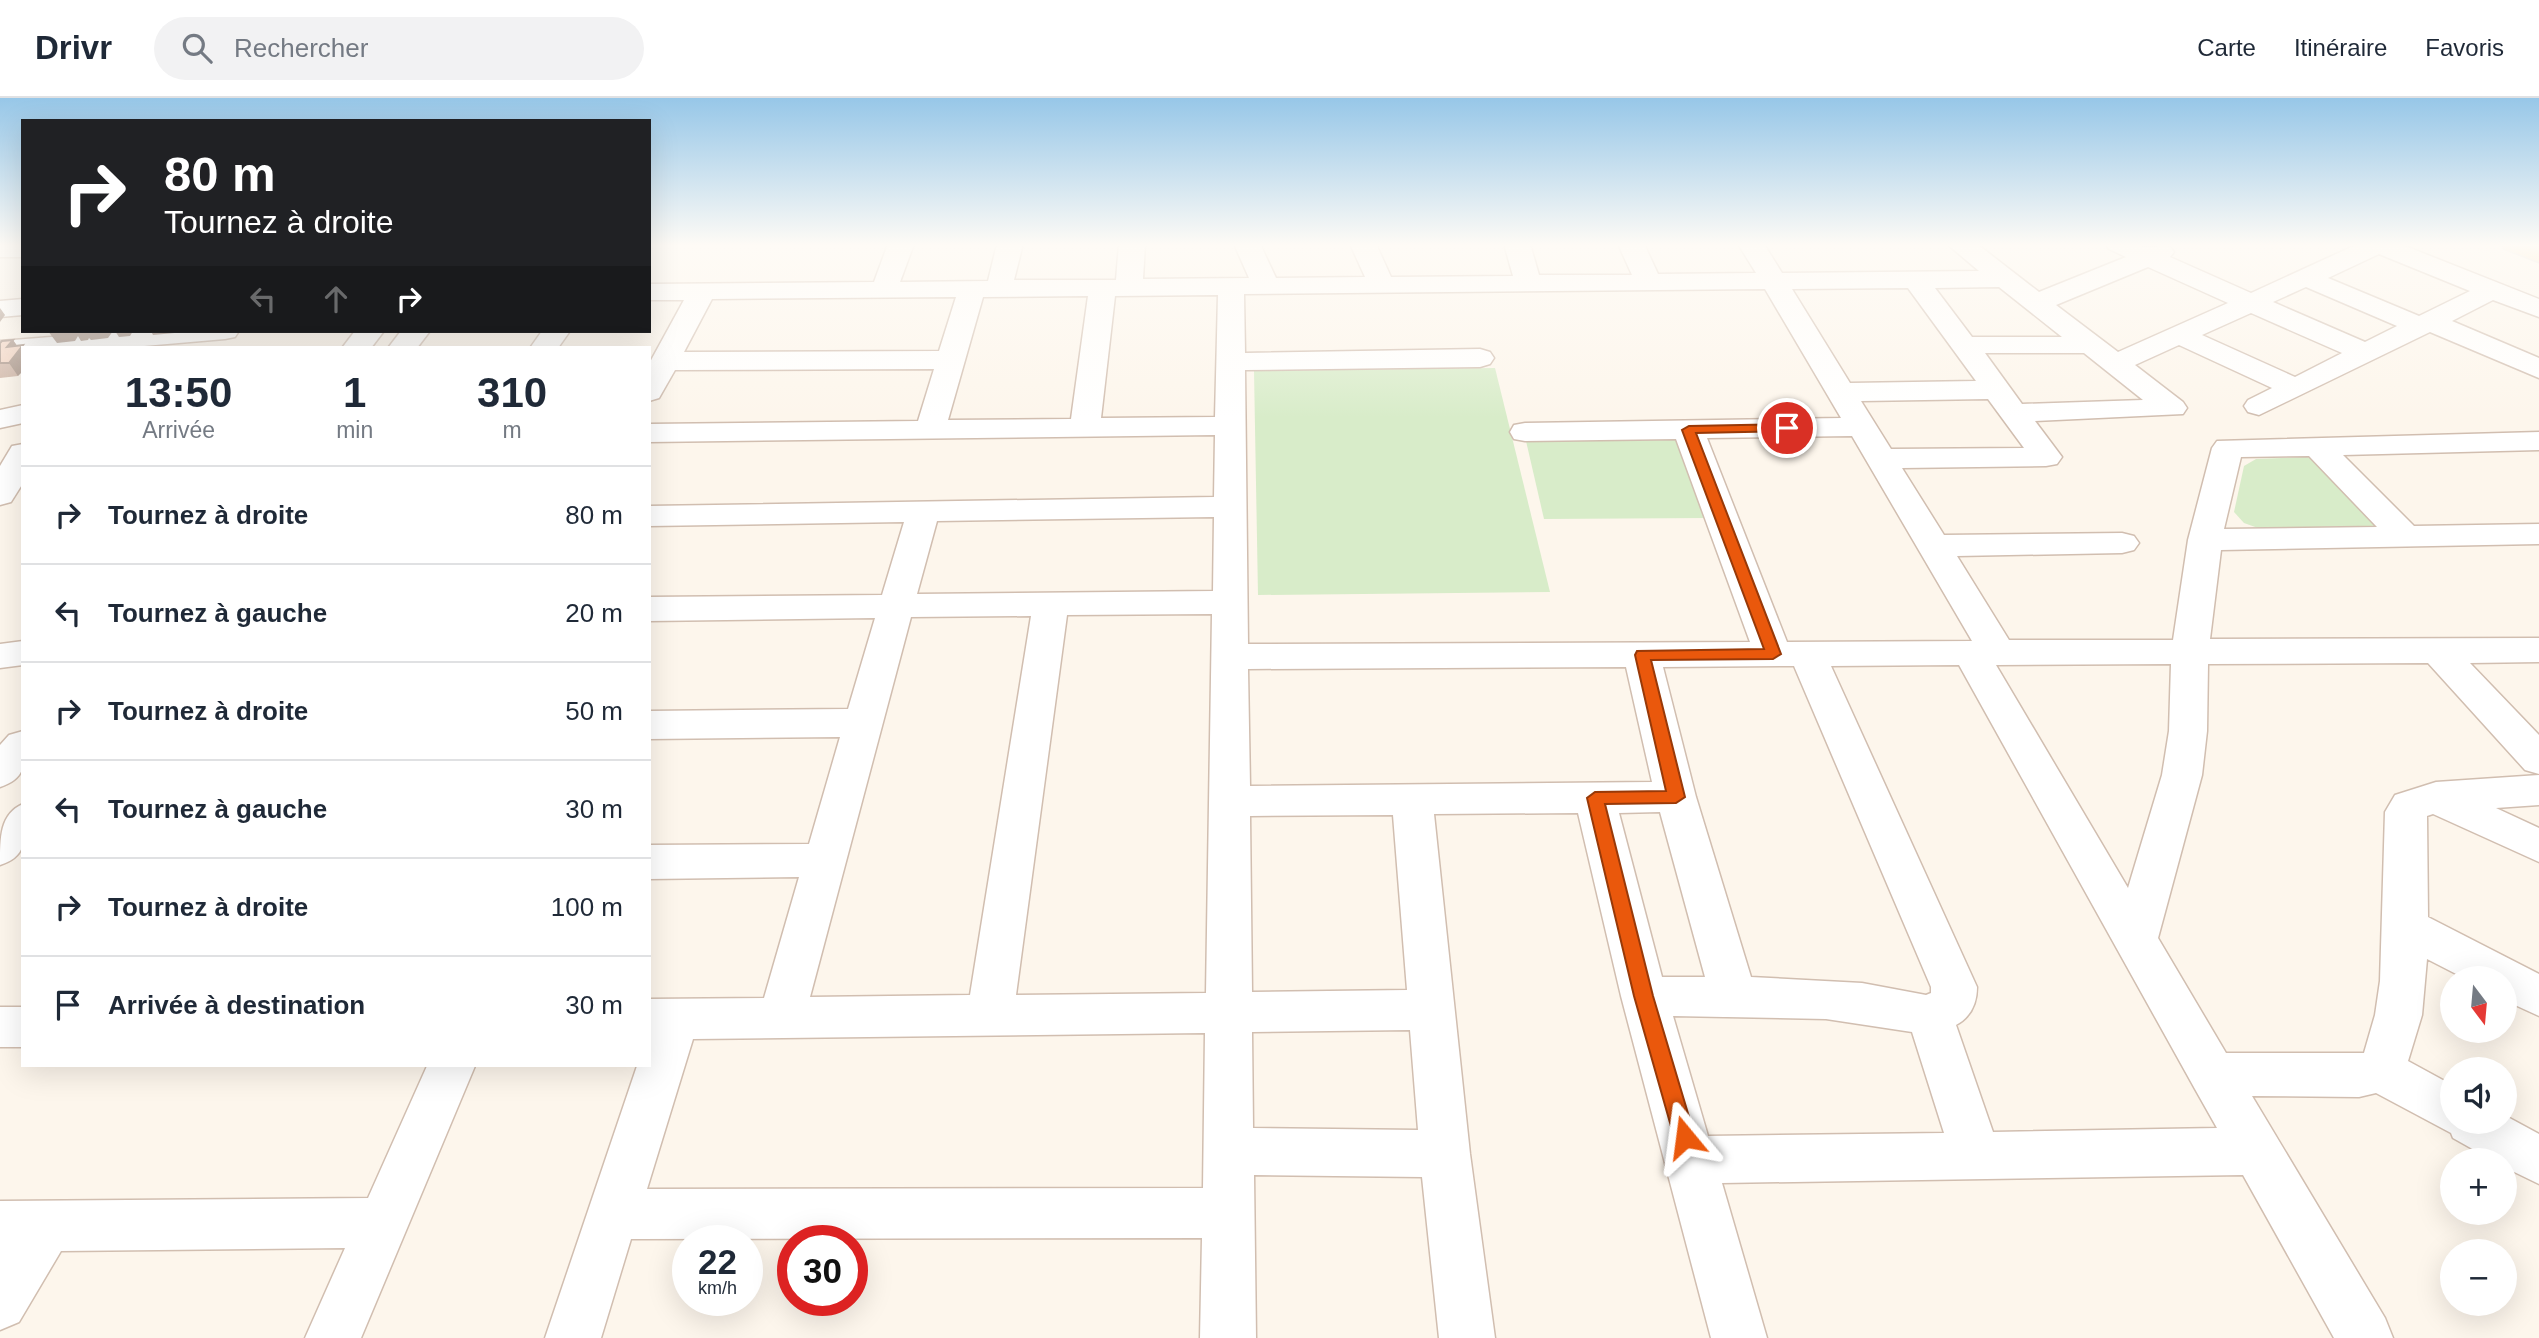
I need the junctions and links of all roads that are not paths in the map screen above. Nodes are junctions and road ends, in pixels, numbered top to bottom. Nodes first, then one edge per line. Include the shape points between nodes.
1 (697, 302) edge
2 (979, 302) edge
3 (1112, 302) edge
4 (1244, 302) edge
5 (1785, 302) edge
6 (1932, 302) edge
7 (2369, 302) edge
8 (2468, 302) edge
9 (2521, 302) edge
10 (2036, 303) edge
11 (2251, 303) joint
12 (21, 307) edge
13 (0, 309) edge
14 (2539, 309) edge
15 (2425, 323) junction
16 (182, 333) edge
17 (140, 335) edge
18 (2179, 335) junction
19 (52, 338) edge
20 (86, 345) edge
21 (1964, 345) junction
22 (2090, 345) junction
23 (0, 350) edge
24 (2365, 353) junction
25 (1480, 358) dead end
26 (951, 360) junction
27 (665, 361) junction
28 (1230, 362) junction
29 (2115, 364) junction
30 (2539, 369) edge
31 (651, 387) edge
32 (2296, 388) junction
33 (1840, 392) junction
34 (2006, 402) junction
35 (2259, 406) dead end
36 (21, 414) edge
37 (0, 419) edge
38 (1231, 426) junction
39 (1861, 427) junction
40 (1085, 428) junction
41 (930, 430) junction
42 (1689, 430) junction
43 (1525, 432) dead end
44 (651, 433) edge
45 (2539, 441) edge
46 (2317, 446) junction
47 (21, 457) edge
48 (1881, 459) junction
49 (0, 495) edge
50 (1230, 507) junction
51 (923, 512) junction
52 (651, 516) edge
53 (2406, 537) junction
54 (2534, 539) edge
55 (2204, 540) junction
56 (2122, 543) dead end
57 (1933, 546) junction
58 (1230, 602) junction
59 (1052, 604) junction
60 (896, 606) junction
61 (651, 609) edge
62 (2437, 650) junction
63 (2539, 650) edge
64 (2190, 652) junction
65 (21, 653) edge
66 (1984, 653) junction
67 (1790, 654) junction
68 (1642, 655) junction
69 (0, 656) edge
70 (1230, 657) junction
71 (863, 723) junction
72 (651, 725) edge
73 (21, 747) edge
74 (2539, 760) edge
75 (0, 772) edge
76 (2539, 790) edge
77 (1676, 797) junction
78 (2436, 797) junction
79 (1595, 798) junction
80 (1412, 799) junction
81 (1229, 801) junction
82 (21, 823) edge
83 (2539, 846) edge
84 (0, 849) edge
85 (825, 860) junction
86 (651, 862) edge
87 (2404, 925) junction
88 (2136, 940) junction
89 (1644, 996) junction
90 (2539, 996) edge
91 (1734, 998) junction
92 (1432, 1010) junction
93 (1229, 1012) junction
94 (990, 1015) junction
95 (1930, 1016) junction
96 (780, 1018) junction
97 (663, 1019) edge
98 (0, 1027) edge
99 (21, 1027) edge
100 (451, 1067) edge
101 (651, 1067) edge
102 (651, 1067) edge
103 (2379, 1070) junction
104 (2212, 1074) junction
105 (2440, 1104) edge
106 (2492, 1134) edge
107 (1228, 1151) junction
108 (2257, 1151) junction
109 (1446, 1154) junction
110 (1976, 1155) junction
111 (1691, 1160) junction
112 (2539, 1160) edge
113 (1228, 1213) junction
114 (614, 1214) junction
115 (383, 1223) junction
116 (23, 1226) edge
117 (0, 1303) edge
118 (333, 1338) edge
119 (573, 1338) edge
120 (1228, 1338) edge
121 (1467, 1338) edge
122 (1739, 1338) edge
123 (2365, 1338) edge

1 - 27 street
2 - 26 street
3 - 40 street
4 - 28 street
5 - 33 street
6 - 21 street
7 - 15 street
8 - 15 street
9 - 14 street
10 - 22 street
11 - 18 street
11 - 24 street
12 - 13 street
15 - 24 street
15 - 30 street
16 - 17 street
17 - 20 street
18 - 29 street
18 - 32 street
19 - 20 street
19 - 23 street
21 - 22 street
21 - 34 street
22 - 29 street
24 - 32 street
25 - 28 street
26 - 27 street
26 - 41 street
27 - 31 street
28 - 38 street
29 - 34 street via 2172,408
32 - 35 street
33 - 34 street
33 - 39 street
34 - 48 street via 2046,457
36 - 37 street
38 - 40 street
38 - 50 street
39 - 42 street
39 - 48 street
40 - 41 street
41 - 44 street
42 - 43 street
42 - 67 street
45 - 46 street
46 - 53 street
46 - 55 street via 2228,449
47 - 49 street
48 - 57 street
50 - 51 street
50 - 58 street
51 - 52 street
51 - 60 street
53 - 54 street
53 - 55 street
55 - 64 street
56 - 57 street
57 - 66 street
58 - 59 street
58 - 70 street
59 - 60 street
59 - 94 street
60 - 61 street
60 - 71 street
62 - 63 street
62 - 64 street
62 - 74 street
64 - 66 street
64 - 88 street via 2182,775
65 - 69 street
66 - 67 street
66 - 88 street
67 - 68 street
67 - 95 street via 1954,987 1954,999
68 - 70 street
68 - 77 street
70 - 81 street
71 - 72 street
71 - 85 street
73 - 75 street
76 - 78 street
77 - 79 street
77 - 91 street
78 - 83 street
78 - 87 street via 2417,802 2406,812
79 - 80 street
79 - 89 street
80 - 81 street
80 - 92 street
81 - 93 street
82 - 84 street
85 - 86 street
85 - 96 street
87 - 90 street
87 - 103 street via 2400,1016 2392,1050
88 - 104 street
89 - 91 street
89 - 111 street
91 - 95 street via 1879,1006
92 - 93 street
92 - 109 street
93 - 94 street
93 - 107 street
94 - 96 street
95 - 110 street
96 - 97 street
97 - 102 street
98 - 99 street
100 - 115 street
101 - 114 street
103 - 104 street via 2359,1076
103 - 105 street
104 - 108 street
106 - 112 street
107 - 109 street
107 - 113 street
108 - 110 street
108 - 123 street
109 - 121 street
110 - 111 street
111 - 122 street
113 - 114 street
113 - 120 street
114 - 119 street
115 - 116 street
115 - 118 street
116 - 117 street

